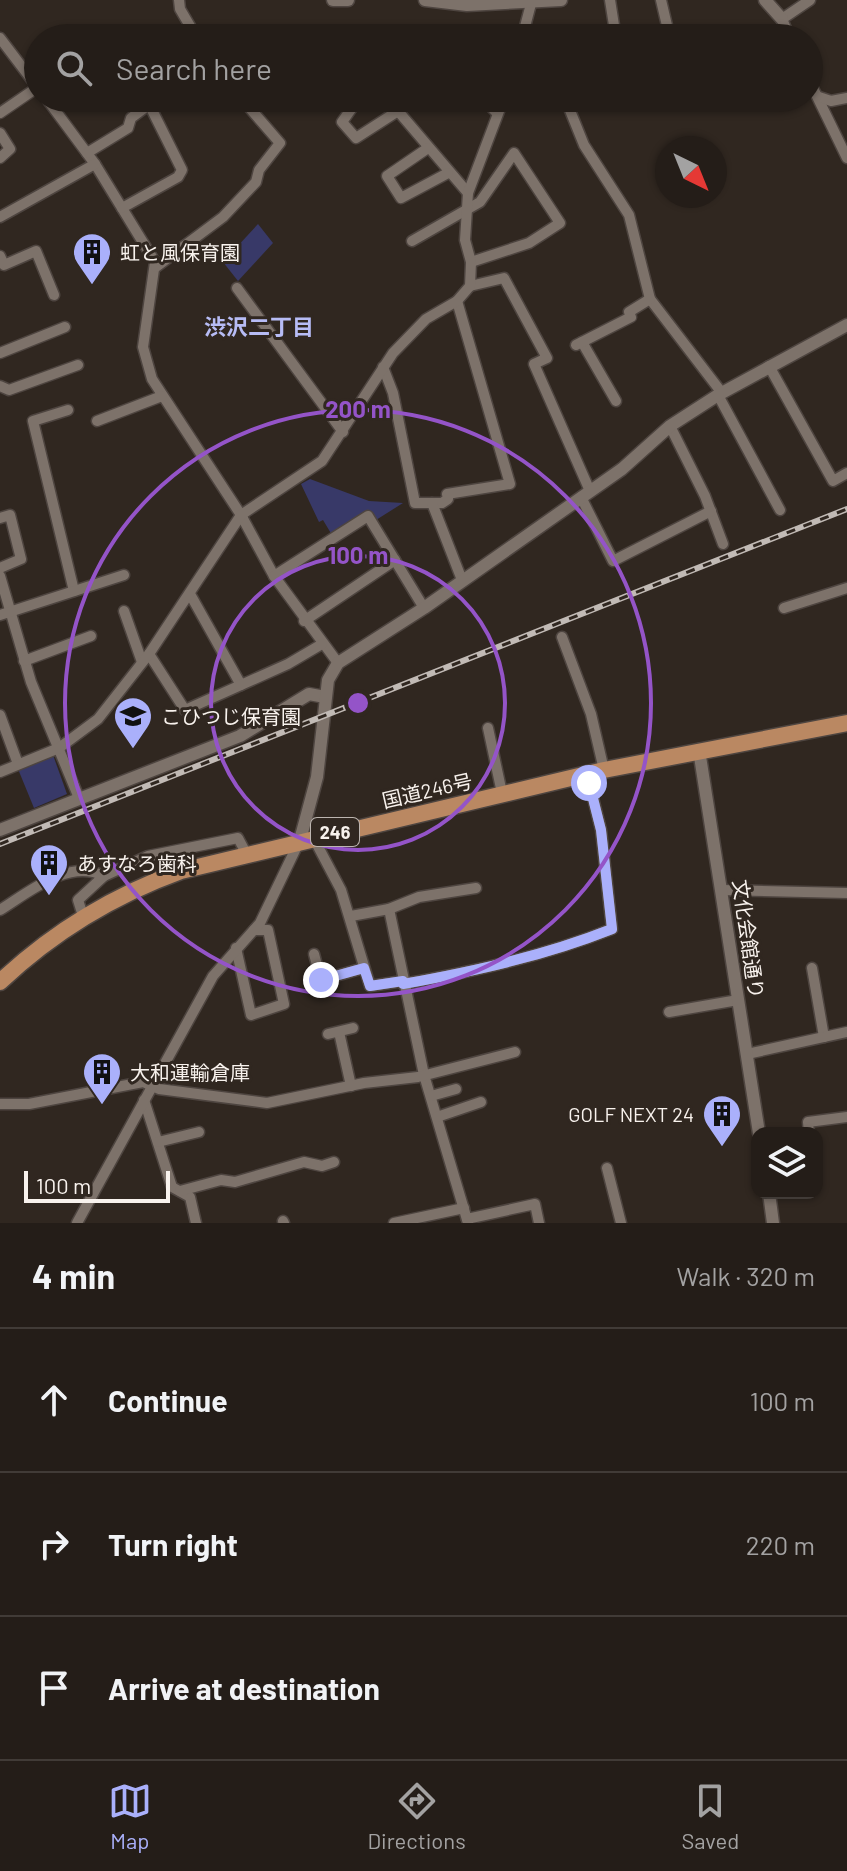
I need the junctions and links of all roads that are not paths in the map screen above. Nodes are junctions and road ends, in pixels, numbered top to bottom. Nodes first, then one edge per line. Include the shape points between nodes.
1 (179, 0) edge
2 (333, 0) edge
3 (348, 0) edge
4 (425, 0) edge
5 (561, 0) edge
6 (610, 0) edge
7 (661, 0) edge
8 (765, 0) edge
9 (810, 0) edge
10 (532, 1) edge
11 (782, 19) junction
12 (189, 24) edge
13 (526, 24) edge
14 (614, 24) edge
15 (667, 24) edge
16 (784, 24) edge
17 (0, 38) edge
18 (24, 70) edge
19 (24, 97) edge
20 (823, 98) edge
21 (847, 98) edge
22 (823, 106) edge
23 (56, 112) edge
24 (138, 112) edge
25 (156, 112) edge
26 (253, 112) edge
27 (349, 112) edge
28 (396, 112) edge
29 (399, 112) edge
30 (570, 112) edge
31 (0, 113) edge
32 (497, 113) edge
33 (0, 133) edge
34 (428, 148) junction
35 (87, 153) junction
36 (0, 158) edge
37 (847, 158) edge
38 (95, 164) junction
39 (448, 173) junction
40 (468, 193) junction
41 (122, 208) junction
42 (465, 211) junction
43 (0, 217) edge
44 (412, 241) dead end
45 (0, 256) edge
46 (471, 262) junction
47 (156, 267) junction
48 (470, 286) junction
49 (237, 288) dead end
50 (54, 295) dead end
51 (650, 299) junction
52 (457, 301) junction
53 (847, 325) edge
54 (65, 327) dead end
55 (0, 353) edge
56 (78, 365) dead end
57 (769, 366) junction
58 (383, 367) junction
59 (0, 386) edge
60 (720, 394) junction
61 (162, 396) junction
62 (616, 401) dead end
63 (68, 410) dead end
64 (97, 421) dead end
65 (670, 426) junction
66 (343, 432) junction
67 (847, 473) edge
68 (585, 494) junction
69 (432, 503) junction
70 (780, 510) dead end
71 (711, 511) junction
72 (241, 515) junction
73 (0, 518) edge
74 (723, 544) dead end
75 (395, 560) junction
76 (0, 568) edge
77 (124, 575) dead end
78 (0, 576) edge
79 (274, 576) junction
80 (462, 580) junction
81 (847, 588) edge
82 (74, 591) junction
83 (190, 594) junction
84 (424, 608) junction
85 (784, 608) dead end
86 (124, 611) dead end
87 (5, 613) edge
88 (304, 621) junction
89 (91, 636) dead end
90 (562, 637) dead end
91 (322, 644) junction
92 (145, 658) junction
93 (24, 661) junction
94 (338, 663) junction
95 (241, 685) junction
96 (325, 697) junction
97 (0, 717) edge
98 (847, 723) edge
99 (488, 728) dead end
100 (59, 748) junction
101 (699, 750) junction
102 (18, 764) junction
103 (0, 772) edge
104 (595, 772) junction
105 (502, 793) junction
106 (79, 798) junction
107 (0, 830) edge
108 (307, 838) junction
109 (246, 853) junction
110 (104, 876) junction
111 (476, 888) dead end
112 (722, 890) junction
113 (847, 893) edge
114 (389, 909) junction
115 (0, 910) edge
116 (83, 916) junction
117 (351, 916) junction
118 (254, 930) junction
119 (236, 948) junction
120 (314, 954) dead end
121 (364, 968) junction
122 (812, 968) dead end
123 (0, 982) edge
124 (403, 982) junction
125 (738, 1000) junction
126 (669, 1012) dead end
127 (353, 1028) dead end
128 (847, 1032) edge
129 (824, 1037) junction
130 (515, 1052) dead end
131 (747, 1054) junction
132 (424, 1075) junction
133 (150, 1086) junction
134 (351, 1086) junction
135 (456, 1089) dead end
136 (431, 1096) junction
137 (144, 1100) junction
138 (481, 1102) dead end
139 (0, 1104) edge
140 (437, 1117) junction
141 (847, 1117) edge
142 (758, 1127) edge
143 (808, 1127) edge
144 (199, 1132) dead end
145 (158, 1142) junction
146 (329, 1166) dead end
147 (607, 1168) dead end
148 (180, 1191) junction
149 (770, 1199) edge
150 (467, 1217) edge
151 (77, 1223) edge
152 (196, 1223) edge
153 (394, 1223) edge
154 (539, 1223) edge
155 (621, 1223) edge
156 (773, 1223) edge

1 - 12 street
2 - 3 street
4 - 10 street via 467,5
5 - 10 street
6 - 14 street
7 - 15 street
8 - 11 street
9 - 11 street
10 - 13 street
11 - 16 street
17 - 18 street
19 - 31 street
20 - 21 street
22 - 37 street
23 - 35 street
24 - 35 street via 128,128
25 - 41 street via 182,170
26 - 47 street via 280,143 256,182 223,217
27 - 28 street via 342,122 356,138
29 - 34 street
30 - 51 street via 584,145 629,215
32 - 40 street
33 - 36 street via 10,149
34 - 39 street
34 - 39 street via 387,176 401,198
35 - 38 street
38 - 41 street
38 - 43 street
39 - 40 street
40 - 42 street
41 - 47 street
42 - 44 street
42 - 46 street
42 - 46 street via 480,202 514,153 560,223 529,243
45 - 50 street via 4,265 36,251
46 - 48 street
47 - 61 street via 143,347
48 - 52 street
48 - 68 street via 504,278 547,358 534,364
49 - 66 street
51 - 60 street
51 - 62 street via 629,312 631,317 579,343
52 - 58 street via 426,319
52 - 69 street via 510,484 447,494 446,501
53 - 57 street
54 - 55 street
56 - 59 street via 9,390
57 - 60 street
57 - 67 street via 833,481
58 - 66 street
58 - 69 street via 415,503
60 - 65 street
60 - 70 street
61 - 64 street
61 - 72 street
63 - 82 street via 33,421
65 - 68 street
65 - 71 street
66 - 72 street via 310,472
68 - 71 street via 613,561
68 - 80 street
69 - 80 street
71 - 74 street
72 - 79 street
72 - 83 street
73 - 76 street via 10,515 21,559
75 - 79 street via 368,516
75 - 84 street
75 - 88 street
77 - 82 street
78 - 87 street
79 - 88 street
80 - 84 street
81 - 85 street
82 - 87 street
83 - 92 street
83 - 95 street
84 - 94 street
86 - 92 street
87 - 93 street
88 - 91 street
89 - 93 street
90 - 104 street via 591,714
91 - 94 street
91 - 95 street
92 - 95 street via 185,710
92 - 100 street via 98,719
93 - 100 street
94 - 96 street
96 - 106 street via 309,694 240,736
96 - 108 street
97 - 102 street
98 - 101 highway, 国道246号 / 246
99 - 105 street
100 - 102 street
100 - 106 street
101 - 104 highway, 国道246号 / 246
101 - 112 street, 文化会館通り
102 - 103 street
104 - 105 highway, 国道246号 / 246
104 - 124 street via 612,929 480,970
105 - 108 highway, 国道246号 / 246
106 - 107 street
108 - 109 highway, 国道246号 / 246
108 - 117 street
108 - 118 street
109 - 110 street via 238,838 148,856
109 - 116 highway, 国道246号 / 246 via 145,884
110 - 115 street via 92,870 72,871
110 - 116 street via 78,900
111 - 114 street via 419,897
112 - 113 street
112 - 125 street, 文化会館通り
114 - 117 street
114 - 124 street
116 - 123 highway, 国道246号 / 246
117 - 121 street
118 - 119 street
118 - 119 street via 268,930 284,1004 251,1015
119 - 133 street via 213,976
120 - 121 street via 318,982
121 - 124 street via 370,986
122 - 129 street
124 - 132 street
125 - 126 street
125 - 131 street, 文化会館通り
127 - 134 street via 333,1033
128 - 129 street
129 - 131 street
130 - 132 street
131 - 142 street, 文化会館通り
132 - 134 street
132 - 136 street
133 - 134 street via 267,1103
133 - 137 street
133 - 139 street via 143,1082 62,1099
135 - 136 street
136 - 140 street
137 - 145 street
137 - 151 street
138 - 140 street
140 - 150 street
141 - 143 street via 808,1122
144 - 145 street
145 - 148 street via 172,1187
146 - 148 street via 308,1161 273,1175
147 - 155 street
148 - 152 street via 190,1197
149 - 156 street
150 - 153 street
150 - 154 street via 535,1204

